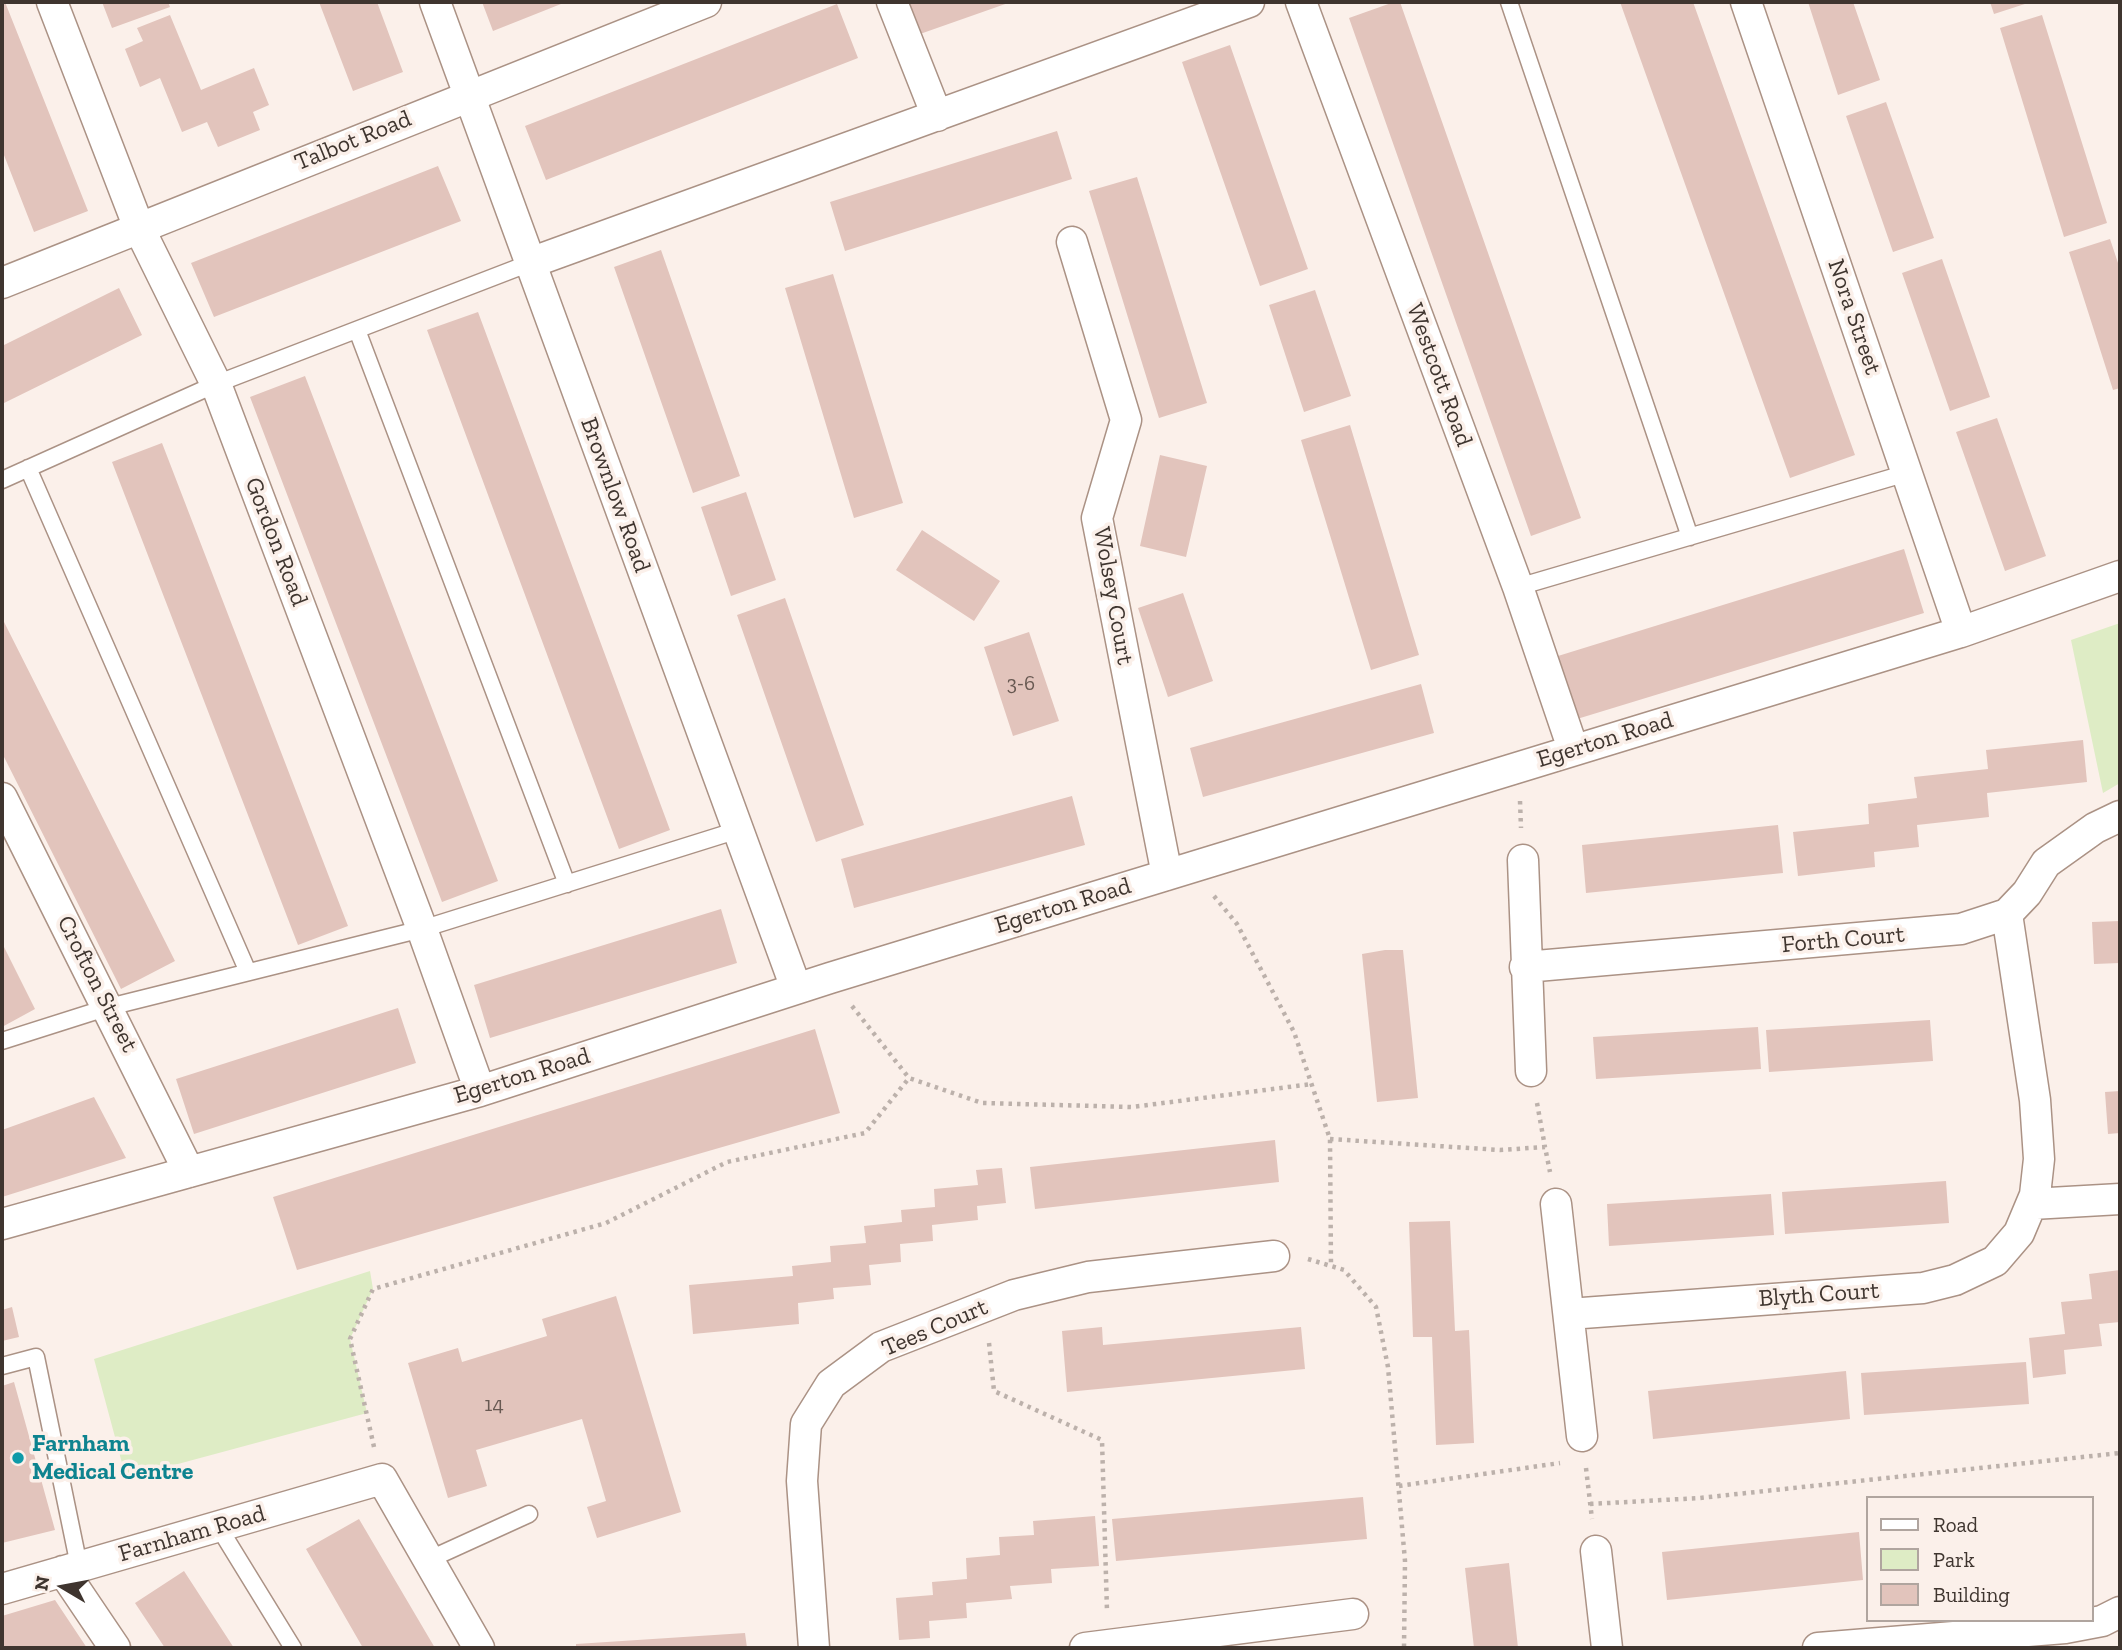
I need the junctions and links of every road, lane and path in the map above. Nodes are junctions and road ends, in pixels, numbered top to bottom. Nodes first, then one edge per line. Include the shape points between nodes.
1 (52, 2) edge
2 (435, 2) edge
3 (706, 2) edge
4 (892, 2) edge
5 (1249, 2) edge
6 (1301, 2) edge
7 (1509, 2) edge
8 (1746, 2) edge
9 (469, 95) junction
10 (936, 116) junction
11 (139, 228) junction
12 (1072, 242) dead end
13 (530, 263) junction
14 (2, 283) edge
15 (358, 330) junction
16 (216, 384) junction
17 (28, 468) junction
18 (1907, 473) junction
19 (2, 480) edge
20 (1690, 537) junction
21 (2120, 576) edge
22 (1518, 587) junction
23 (1961, 632) junction
24 (1573, 749) junction
25 (1518, 766) junction
26 (2, 799) edge
27 (2120, 817) edge
28 (738, 830) junction
29 (1523, 860) joint
30 (1179, 871) junction
31 (567, 884) junction
32 (2007, 914) junction
33 (422, 929) junction
34 (1525, 967) junction
35 (248, 972) junction
36 (830, 978) junction
37 (796, 988) junction
38 (109, 1007) junction
39 (2, 1041) edge
40 (1531, 1071) joint
41 (909, 1078) junction
42 (1312, 1084) junction
43 (480, 1091) junction
44 (1330, 1139) junction
45 (1545, 1147) junction
46 (189, 1172) junction
47 (2120, 1199) edge
48 (1556, 1204) joint
49 (2032, 1204) junction
50 (2, 1224) edge
51 (1274, 1256) joint
52 (1331, 1266) junction
53 (986, 1306) junction
54 (1569, 1314) junction
55 (2, 1366) edge
56 (1584, 1448) junction
57 (2120, 1453) edge
58 (382, 1479) junction
59 (1399, 1486) junction
60 (1590, 1504) junction
61 (529, 1514) dead end
62 (218, 1526) junction
63 (1595, 1551) joint
64 (428, 1560) junction
65 (71, 1568) junction
66 (2, 1589) edge
67 (2120, 1612) edge
68 (1353, 1614) dead end
69 (1207, 1641) edge
70 (1096, 1646) edge
71 (115, 1648) edge
72 (293, 1648) edge
73 (479, 1648) edge
74 (814, 1648) edge
75 (1404, 1648) edge
76 (1607, 1648) edge
77 (1818, 1648) edge

1 - 11 street, Gordon Road
2 - 9 street, Brownlow Road
3 - 9 street, Talbot Road
4 - 10 street
5 - 10 street
6 - 22 street, Westcott Road
7 - 20 lane
8 - 18 street, Nora Street
9 - 11 street, Talbot Road
9 - 13 street, Brownlow Road
10 - 13 street
11 - 14 street, Talbot Road
11 - 16 street, Gordon Road
12 - 30 street, Wolsey Court via 1126,420 1097,518
13 - 15 lane
13 - 28 street, Brownlow Road
15 - 16 lane
15 - 31 lane
16 - 17 lane
16 - 33 street, Gordon Road
17 - 19 lane
17 - 35 lane
18 - 20 lane
18 - 23 street, Nora Street
20 - 22 lane
21 - 23 street, Egerton Road
22 - 24 street, Westcott Road
23 - 24 street, Egerton Road
24 - 25 street, Egerton Road
25 - 29 path
25 - 30 street, Egerton Road
26 - 38 street, Crofton Street
27 - 32 street via 2095,828 2046,863
28 - 31 lane
28 - 37 street, Brownlow Road
29 - 34 street
30 - 36 street, Egerton Road
30 - 42 path via 1237,924 1294,1032
31 - 33 lane
32 - 34 street, Forth Court via 1961,929
32 - 49 street, Blyth Court via 2035,1100 2039,1159
33 - 35 lane
33 - 43 street, Gordon Road
34 - 40 street
35 - 38 lane
36 - 37 street, Egerton Road
36 - 41 path
37 - 43 street, Egerton Road
38 - 39 lane
38 - 46 street, Crofton Street
40 - 45 path
41 - 42 path via 982,1103 1132,1107
41 - 58 path via 865,1133 727,1162 606,1223 373,1289 350,1339
42 - 44 path
43 - 46 street, Egerton Road
44 - 45 path via 1500,1150
44 - 52 path
45 - 48 path
46 - 50 street, Egerton Road
47 - 49 street
48 - 54 street
49 - 54 street, Blyth Court via 2019,1233 1995,1261 1945,1283
51 - 52 path
51 - 53 street, Tees Court via 1088,1277
52 - 59 path via 1344,1270 1376,1307 1388,1367
53 - 70 path via 994,1391 1102,1440
53 - 74 street, Tees Court via 881,1347 831,1384 806,1424 802,1481
54 - 56 street
55 - 65 lane via 36,1357
56 - 59 path
56 - 60 path
57 - 60 path via 1700,1498
58 - 62 street, Farnham Road
58 - 64 street
59 - 75 path via 1405,1561
60 - 63 path
61 - 64 lane
62 - 65 street, Farnham Road
62 - 72 lane
63 - 76 street
64 - 73 street
65 - 66 street, Farnham Road
65 - 71 street
67 - 77 street via 2102,1621 2065,1628
68 - 69 street
69 - 70 street

